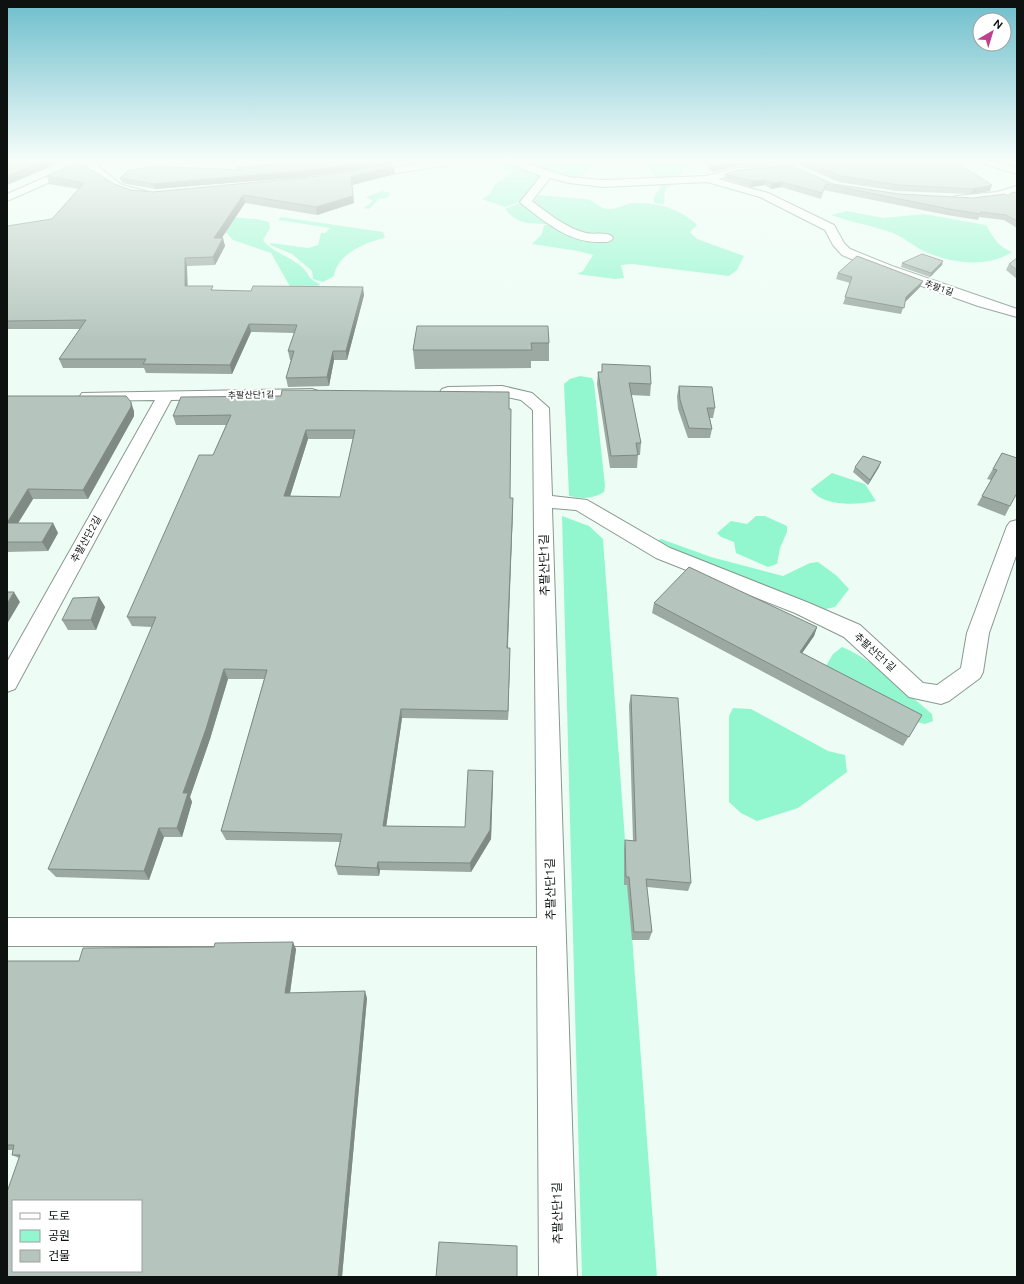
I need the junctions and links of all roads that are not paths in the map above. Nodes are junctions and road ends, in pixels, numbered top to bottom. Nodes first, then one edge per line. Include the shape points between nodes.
1 (553, 222) edge
2 (818, 222) edge
3 (607, 238) dead end
4 (1017, 313) edge
5 (424, 392) edge
6 (330, 393) edge
7 (70, 396) edge
8 (165, 396) junction
9 (542, 501) junction
10 (1017, 526) edge
11 (7, 683) edge
12 (7, 932) edge
13 (551, 932) junction
14 (558, 1277) edge

1 - 3 street via 572,233
2 - 4 street, 추팔1길 via 830,228 846,252 887,269
5 - 9 street, 추팔산단1길 via 502,391 526,396 541,408
6 - 8 street, 추팔산단1길
7 - 8 street, 추팔산단1길
8 - 11 street, 추팔산단2길
9 - 10 street, 추팔산단1길 via 580,504 663,553 802,608 852,631 918,691 941,695 972,672 978,633
9 - 13 street, 추팔산단1길
12 - 13 street
13 - 14 street, 추팔산단1길

